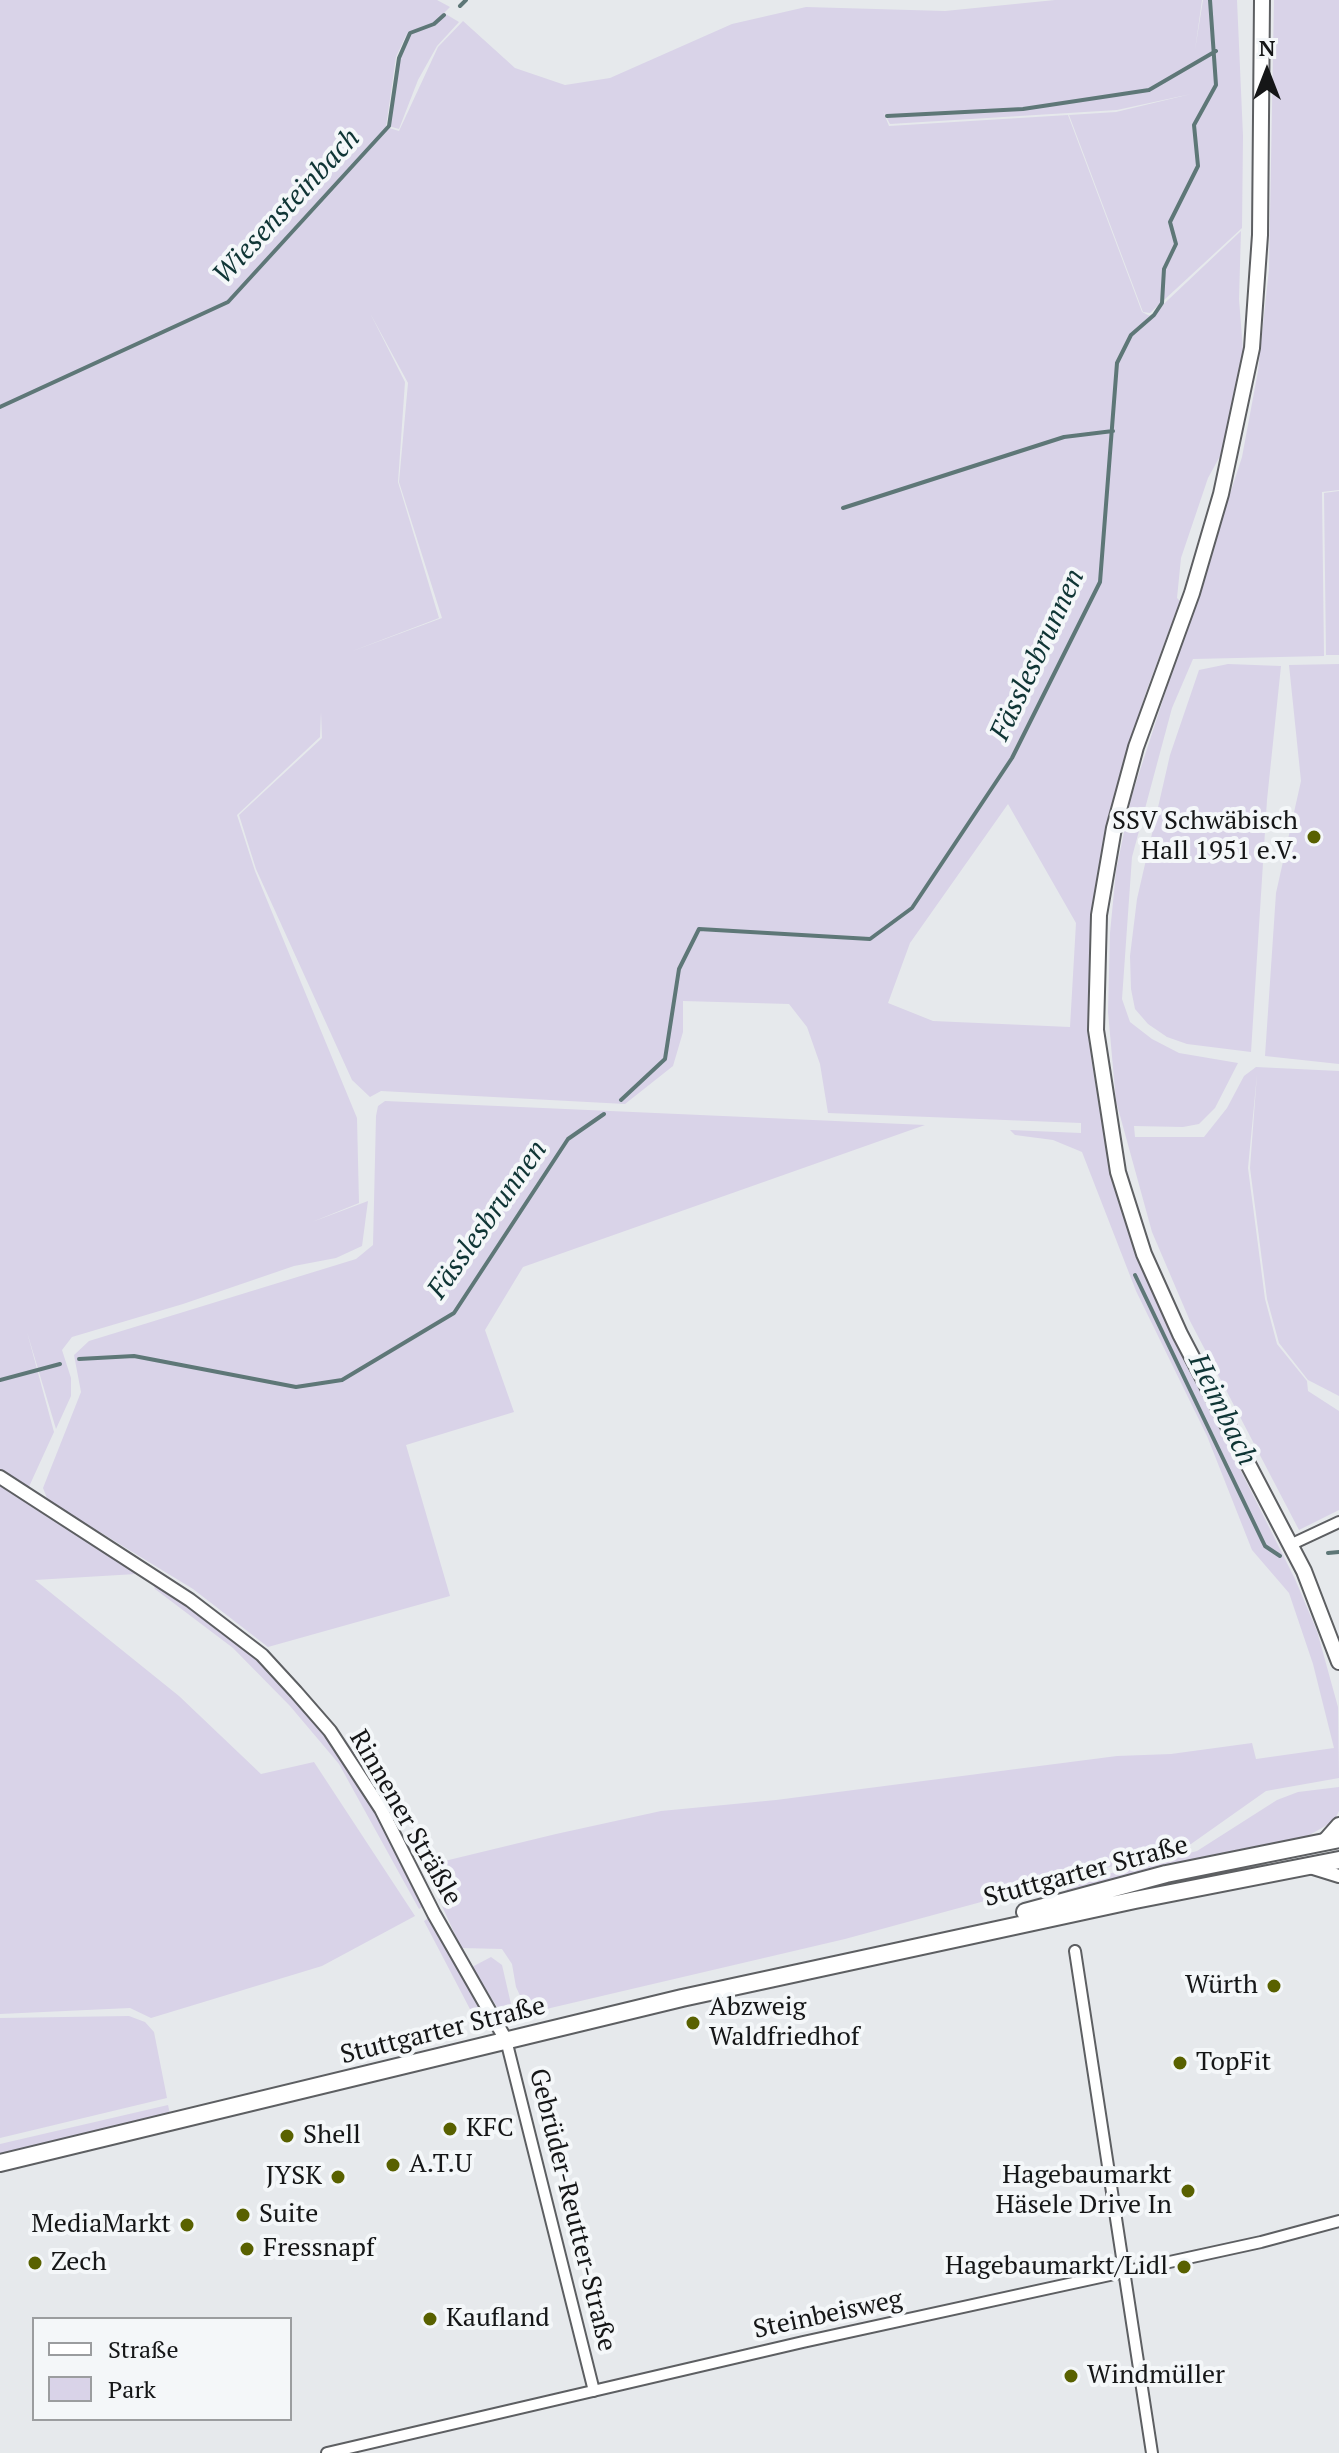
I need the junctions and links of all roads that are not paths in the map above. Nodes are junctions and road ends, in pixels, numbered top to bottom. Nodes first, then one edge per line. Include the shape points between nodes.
1 (1262, 0) edge
2 (0, 1477) edge
3 (1339, 1522) edge
4 (1292, 1544) junction
5 (1339, 1662) edge
6 (1339, 1825) edge
7 (1332, 1840) edge
8 (1339, 1860) edge
9 (1307, 1866) junction
10 (1339, 1876) edge
11 (1075, 1951) dead end
12 (847, 1961) junction
13 (506, 2040) junction
14 (0, 2163) edge
15 (1339, 2221) edge
16 (1125, 2273) junction
17 (594, 2391) junction
18 (327, 2453) edge
19 (1152, 2453) edge

1 - 4 main road via 1260,235 1252,348 1217,508 1114,828 1099,915 1096,1030 1118,1172 1144,1254 1180,1334
2 - 13 street, Rinnener Sträßle via 190,1600 262,1655 296,1692 330,1731 381,1809
3 - 4 street
4 - 5 main road
6 - 7 main road
7 - 12 main road, Stuttgarter Straße via 1166,1874
8 - 9 main road, Stuttgarter Straße
9 - 10 street
9 - 12 main road, Stuttgarter Straße
11 - 16 street
12 - 13 main road, Stuttgarter Straße
13 - 14 main road, Stuttgarter Straße
13 - 17 street, Gebrüder-Reutter-Straße
15 - 16 street, Steinbeisweg
16 - 17 street, Steinbeisweg
16 - 19 street
17 - 18 street, Steinbeisweg

